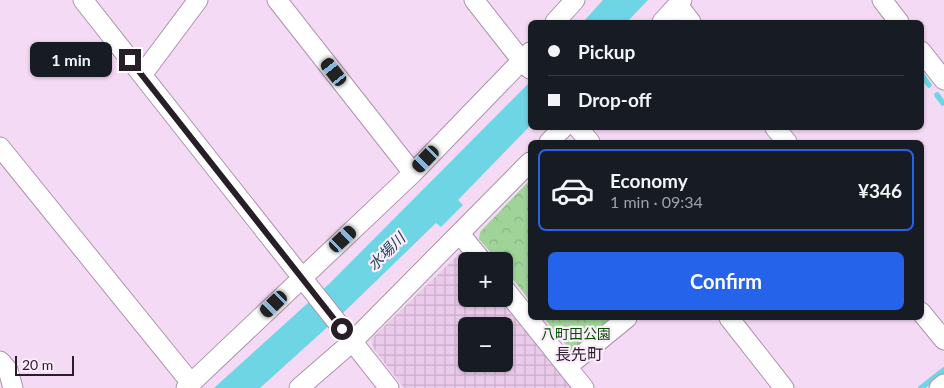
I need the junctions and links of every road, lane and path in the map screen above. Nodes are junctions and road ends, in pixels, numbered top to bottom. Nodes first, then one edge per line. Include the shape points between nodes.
1 (83, 0) edge
2 (198, 0) edge
3 (277, 0) edge
4 (474, 0) edge
5 (575, 0) edge
6 (882, 0) edge
7 (680, 3) edge
8 (557, 20) edge
9 (664, 20) edge
10 (690, 20) edge
11 (897, 20) edge
12 (924, 55) edge
13 (527, 60) edge
14 (142, 75) junction
15 (944, 80) edge
16 (561, 130) edge
17 (580, 130) edge
18 (777, 130) edge
19 (551, 140) edge
20 (588, 140) edge
21 (785, 140) edge
22 (0, 147) edge
23 (528, 164) edge
24 (413, 173) junction
25 (460, 234) junction
26 (475, 252) edge
27 (302, 278) junction
28 (513, 299) edge
29 (924, 316) edge
30 (528, 318) edge
31 (530, 320) edge
32 (625, 320) edge
33 (731, 320) edge
34 (347, 335) junction
35 (944, 340) edge
36 (0, 361) edge
37 (567, 367) junction
38 (944, 384) edge
39 (189, 386) edge
40 (13, 388) edge
41 (299, 388) edge
42 (389, 388) edge
43 (584, 388) edge
44 (784, 388) edge
45 (938, 388) edge

1 - 14 street
2 - 14 street
3 - 24 street
4 - 13 street
5 - 8 street
6 - 11 street
7 - 9 street
7 - 10 street
12 - 15 street
13 - 24 street
14 - 27 street
16 - 19 street
17 - 20 street
18 - 21 street
22 - 39 street
23 - 25 street
24 - 27 street
25 - 26 street
25 - 34 street
27 - 34 street
27 - 39 street
28 - 30 street
29 - 35 street
31 - 37 street
32 - 37 street
33 - 44 street
34 - 41 street
34 - 42 street
36 - 40 street via 8,370
37 - 43 street
38 - 45 street

